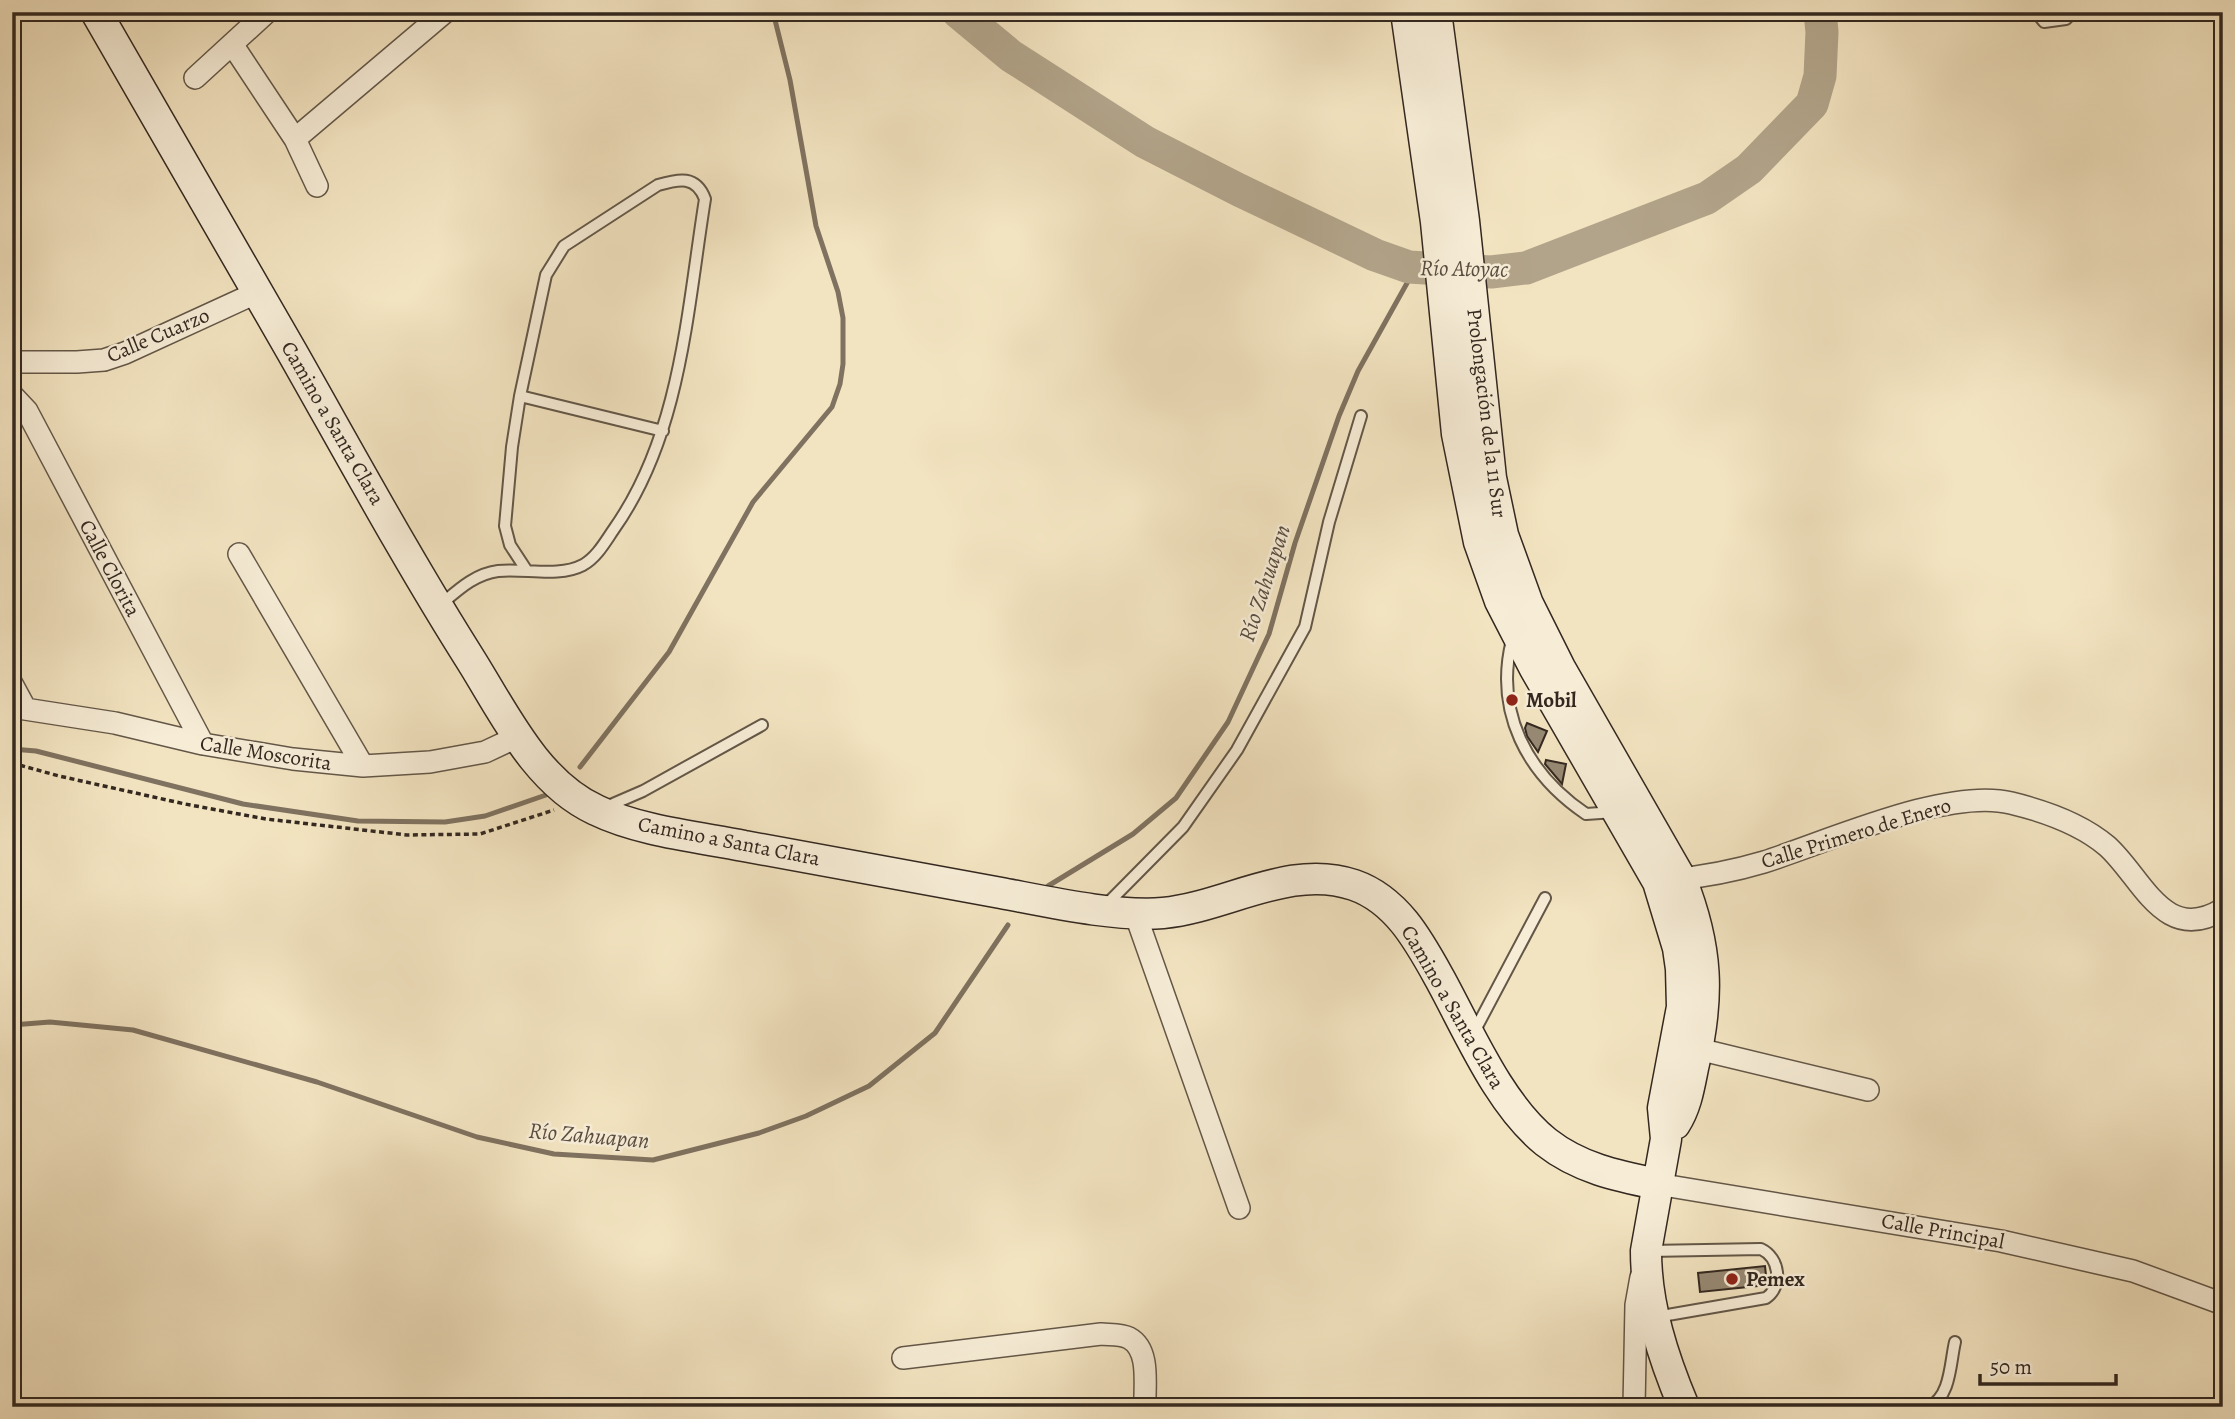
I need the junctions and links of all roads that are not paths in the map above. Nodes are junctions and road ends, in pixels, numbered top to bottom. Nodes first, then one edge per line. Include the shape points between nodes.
1 (96, 12) edge
2 (267, 12) edge
3 (445, 12) edge
4 (1406, 12) edge
5 (1436, 12) edge
6 (2036, 12) edge
7 (2073, 12) edge
8 (232, 44) junction
9 (195, 78) dead end
10 (1431, 83) junction
11 (295, 139) junction
12 (317, 186) dead end
13 (258, 292) junction
14 (12, 362) edge
15 (12, 395) edge
16 (520, 396) junction
17 (1361, 415) dead end
18 (663, 431) junction
19 (1491, 538) junction
20 (239, 554) dead end
21 (527, 571) junction
22 (437, 608) junction
23 (1515, 630) junction
24 (12, 684) edge
25 (18, 707) edge
26 (762, 725) dead end
27 (519, 736) junction
28 (203, 744) junction
29 (363, 766) junction
30 (588, 805) junction
31 (1627, 808) junction
32 (1669, 881) junction
33 (1545, 898) dead end
34 (1102, 909) junction
35 (2223, 909) edge
36 (1135, 914) junction
37 (1472, 1036) junction
38 (1698, 1049) junction
39 (1868, 1090) dead end
40 (1666, 1139) junction
41 (1657, 1184) junction
42 (1239, 1208) dead end
43 (1646, 1251) junction
44 (2223, 1304) edge
45 (1653, 1318) junction
46 (1955, 1342) dead end
47 (902, 1358) dead end
48 (1635, 1379) junction
49 (1679, 1394) edge
50 (1145, 1407) edge
51 (1634, 1407) edge
52 (1929, 1407) edge

1 - 13 main road, Camino a Santa Clara
2 - 8 street
3 - 11 street
4 - 10 main road, Prolongación de la 11 Sur
5 - 10 main road, Prolongación de la 11 Sur
6 - 7 lane via 2044,22 2066,19
8 - 9 street
8 - 11 street
10 - 19 main road, Prolongación de la 11 Sur via 1478,353 1491,478
10 - 19 main road, Prolongación de la 11 Sur via 1436,222 1459,446
11 - 12 street
13 - 14 street, Calle Cuarzo via 104,360
13 - 22 main road, Camino a Santa Clara
15 - 28 street, Calle Clorita via 27,411
16 - 18 lane
16 - 18 lane via 546,275 564,246 658,185 690,180 701,188 705,199 675,388
16 - 21 lane via 505,526 510,545
17 - 34 lane via 1329,522 1305,628 1237,750 1183,827
18 - 21 lane via 631,505 593,558 562,570
19 - 23 main road, Prolongación de la 11 Sur via 1500,601
19 - 31 main road, Prolongación de la 11 Sur
20 - 29 street
21 - 22 lane via 482,575
22 - 27 main road, Camino a Santa Clara
23 - 31 main road, Prolongación de la 11 Sur
23 - 31 lane via 1508,666 1509,703 1527,754 1553,788 1586,814
24 - 25 street
25 - 28 street, Calle Moscorita
26 - 30 lane via 643,791
27 - 29 street, Calle Moscorita via 485,752 430,762
27 - 30 main road, Camino a Santa Clara via 568,794
28 - 29 street, Calle Moscorita
30 - 34 main road, Camino a Santa Clara via 640,824 699,837
31 - 32 main road, Prolongación de la 11 Sur
32 - 35 street, Calle Primero de Enero via 1762,862 1938,805 1975,800 2020,805 2080,828 2107,846 2165,913 2199,919
32 - 38 main road, Prolongación de la 11 Sur via 1695,916 1704,958 1705,1000
32 - 40 main road, Prolongación de la 11 Sur via 1682,989 1677,1045 1663,1108
33 - 37 lane
34 - 36 main road, Camino a Santa Clara
36 - 37 main road, Camino a Santa Clara via 1166,913 1286,882 1331,880 1353,885 1377,895 1398,914 1420,943
36 - 42 street
37 - 41 main road, Camino a Santa Clara via 1512,1107 1547,1142 1580,1163
38 - 39 street
38 - 40 main road, Prolongación de la 11 Sur via 1684,1110
40 - 41 main road, Prolongación de la 11 Sur
41 - 43 main road, Prolongación de la 11 Sur
41 - 44 street, Calle Principal via 2001,1241 2133,1271
43 - 45 main road, Prolongación de la 11 Sur
43 - 45 lane via 1761,1249 1776,1262 1776,1286 1766,1298
43 - 48 street via 1636,1305
45 - 49 main road, Prolongación de la 11 Sur
46 - 52 lane via 1945,1392
47 - 50 street via 1115,1335 1129,1338 1144,1359
48 - 49 street
48 - 51 street

